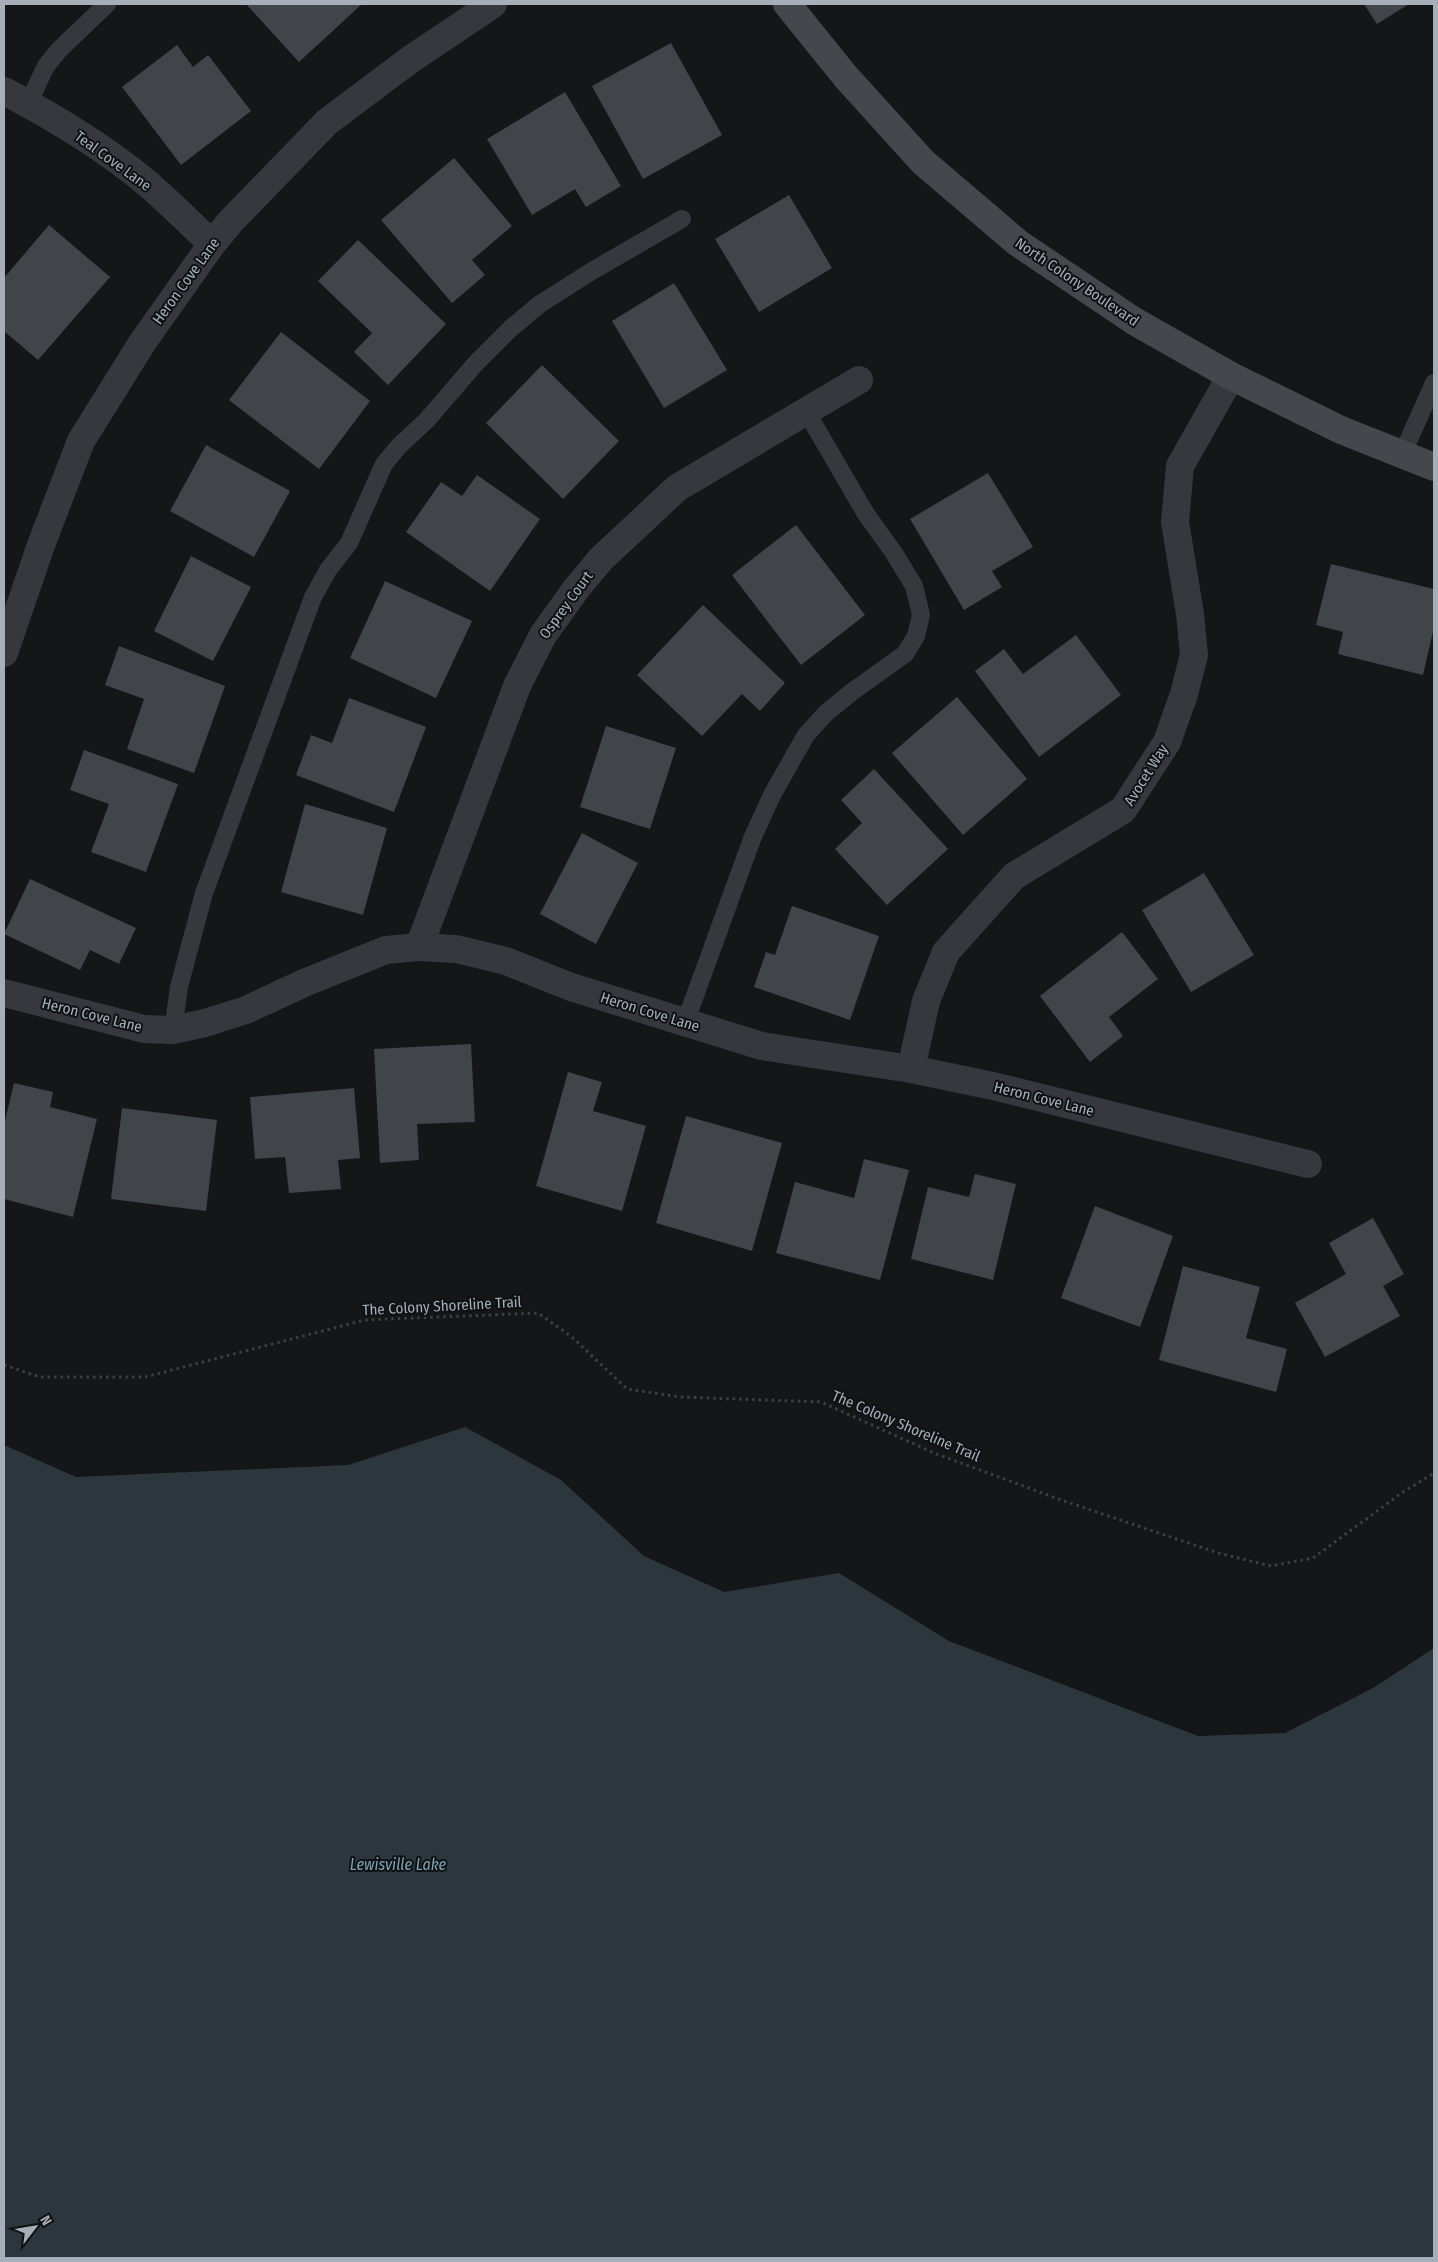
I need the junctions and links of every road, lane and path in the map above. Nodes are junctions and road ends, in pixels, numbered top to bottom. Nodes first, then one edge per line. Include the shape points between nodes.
1 (107, 4) edge
2 (493, 4) edge
3 (787, 4) edge
4 (4, 91) edge
5 (28, 104) junction
6 (682, 219) dead end
7 (212, 244) junction
8 (1231, 376) junction
9 (859, 380) dead end
10 (1434, 382) edge
11 (806, 411) junction
12 (1402, 455) junction
13 (1434, 467) edge
14 (4, 653) edge
15 (419, 947) junction
16 (4, 993) edge
17 (684, 1023) junction
18 (173, 1030) junction
19 (911, 1069) junction
20 (1308, 1164) dead end
21 (4, 1365) edge
22 (1434, 1473) edge

1 - 5 lane via 46,66
2 - 7 street, Heron Cove Lane via 411,58 327,122
3 - 8 main road, North Colony Boulevard via 846,77 923,162 1018,243 1134,321
4 - 5 street, Teal Cove Lane
5 - 7 street, Teal Cove Lane via 88,141 147,184
6 - 18 lane via 540,304 476,362 384,464 349,543 312,598 204,893 179,987
7 - 14 street, Heron Cove Lane via 142,343 81,440 40,545
8 - 12 main road, North Colony Boulevard via 1340,430
8 - 19 street, Avocet Way via 1180,466 1175,522 1194,655 1167,742 1123,810 1014,876 946,952 926,1001
9 - 11 street, Osprey Court
10 - 12 lane
11 - 15 street, Osprey Court via 677,488 601,559 543,636 517,686
11 - 17 lane via 866,514 914,586 919,622 916,636 905,654 826,713 806,735 772,795 752,839
12 - 13 main road, North Colony Boulevard
15 - 17 street, Heron Cove Lane via 456,949 506,961 571,987
15 - 18 street, Heron Cove Lane via 386,950 246,1010
16 - 18 street, Heron Cove Lane via 144,1030
17 - 19 street, Heron Cove Lane via 762,1046
19 - 20 street, Heron Cove Lane via 993,1086
21 - 22 path, The Colony Shoreline Trail via 40,1377 145,1377 365,1320 538,1313 572,1337 627,1388 680,1397 821,1402 934,1453 1061,1500 1218,1553 1271,1566 1313,1558 1402,1492

